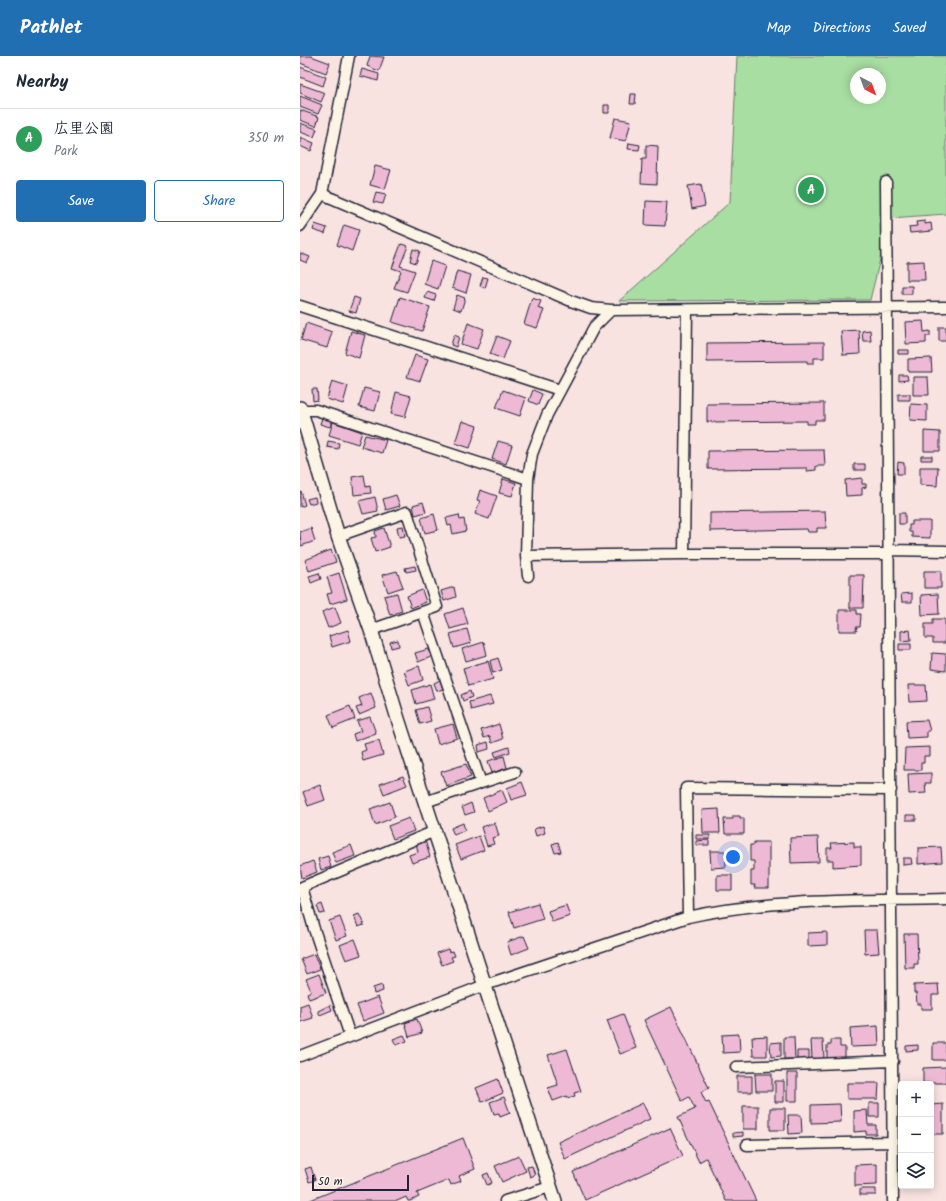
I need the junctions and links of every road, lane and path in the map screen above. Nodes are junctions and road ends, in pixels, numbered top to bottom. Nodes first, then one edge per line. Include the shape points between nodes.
1 (348, 56) edge
2 (886, 182) dead end
3 (322, 194) junction
4 (300, 226) edge
5 (300, 306) edge
6 (946, 307) edge
7 (887, 308) junction
8 (611, 310) junction
9 (687, 310) junction
10 (560, 390) junction
11 (300, 409) edge
12 (528, 479) junction
13 (338, 536) junction
14 (946, 551) edge
15 (889, 552) junction
16 (684, 554) junction
17 (526, 556) junction
18 (528, 576) dead end
19 (423, 612) junction
20 (371, 630) junction
21 (515, 772) dead end
22 (481, 783) junction
23 (891, 790) junction
24 (425, 802) junction
25 (435, 830) junction
26 (946, 899) edge
27 (892, 900) junction
28 (688, 917) junction
29 (485, 985) junction
30 (350, 1036) junction
31 (300, 1056) edge
32 (893, 1061) junction
33 (736, 1067) dead end
34 (893, 1142) junction
35 (747, 1145) dead end
36 (550, 1187) junction
37 (505, 1201) edge
38 (555, 1201) edge
39 (893, 1201) edge

1 - 3 street
2 - 7 street
3 - 4 street
3 - 8 street via 571,301 591,308
5 - 10 street
6 - 7 street
7 - 9 street
7 - 15 street
8 - 9 street
8 - 10 street via 594,327
9 - 16 street
10 - 12 street via 532,454
11 - 12 street via 316,410
11 - 13 street
12 - 17 street
13 - 19 street via 406,512 437,607
13 - 20 street
14 - 15 street
15 - 16 street
15 - 23 street
16 - 17 street
17 - 18 street
19 - 20 street
19 - 22 street
20 - 24 street
21 - 22 street
22 - 24 street
23 - 27 street
23 - 28 street via 686,788
24 - 25 street
25 - 29 street
25 - 30 street via 302,887
26 - 27 street
27 - 28 street via 774,903
27 - 32 street
28 - 29 street
29 - 30 street
29 - 36 street
30 - 31 street
32 - 33 street
32 - 34 street
34 - 35 street
34 - 39 street
36 - 37 street
36 - 38 street

